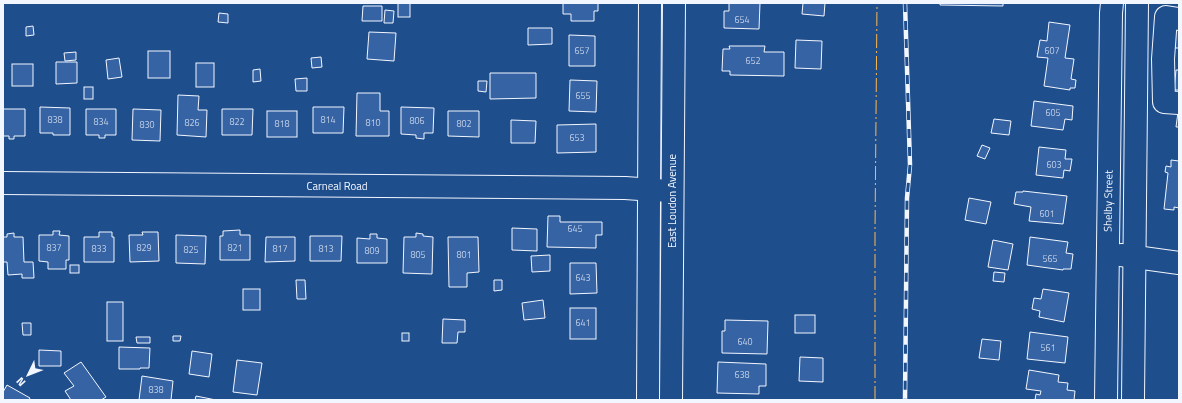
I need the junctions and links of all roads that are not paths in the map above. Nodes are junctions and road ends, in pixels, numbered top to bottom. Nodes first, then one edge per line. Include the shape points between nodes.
1 (650, 3) edge
2 (674, 3) edge
3 (1112, 3) edge
4 (1137, 3) edge
5 (1171, 13) edge
6 (1171, 60) edge
7 (1179, 104) edge
8 (3, 183) edge
9 (650, 190) junction
10 (672, 191) junction
11 (1108, 254) junction
12 (1135, 257) junction
13 (1179, 263) edge
14 (648, 400) edge
15 (671, 400) edge
16 (1106, 400) edge
17 (1133, 400) edge

1 - 9 street, East Loudon Avenue
2 - 10 street, East Loudon Avenue
3 - 11 street, Shelby Street
4 - 12 street
5 - 6 street
6 - 7 street via 1164,102
8 - 9 street, Carneal Road
9 - 10 street, Carneal Road
9 - 14 street, East Loudon Avenue
10 - 15 street, East Loudon Avenue
11 - 12 street
11 - 16 street, Shelby Street
12 - 13 street
12 - 17 street

